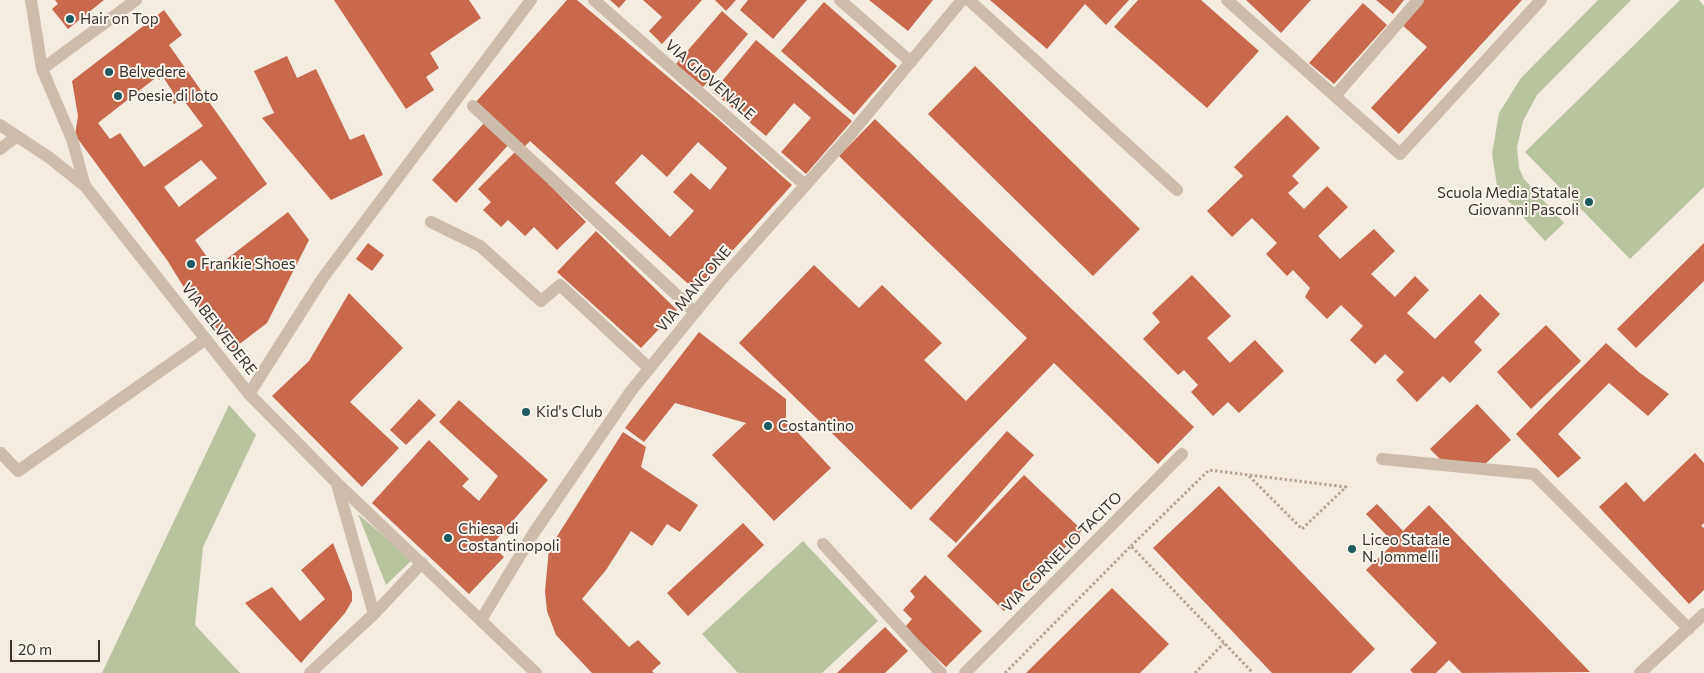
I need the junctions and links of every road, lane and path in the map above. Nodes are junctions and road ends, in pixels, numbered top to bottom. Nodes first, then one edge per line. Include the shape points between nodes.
1 (31, 0) edge
2 (136, 0) edge
3 (531, 0) edge
4 (594, 0) edge
5 (840, 0) edge
6 (962, 0) edge
7 (969, 0) edge
8 (1418, 0) edge
9 (1541, 0) edge
10 (1229, 1) edge
11 (911, 62) junction
12 (42, 69) junction
13 (1334, 96) junction
14 (473, 106) dead end
15 (0, 125) edge
16 (16, 138) junction
17 (0, 149) edge
18 (805, 185) junction
19 (85, 186) junction
20 (1177, 190) dead end
21 (431, 222) dead end
22 (695, 312) junction
23 (206, 339) junction
24 (649, 368) junction
25 (249, 394) junction
26 (1, 453) edge
27 (1182, 454) dead end
28 (1382, 459) dead end
29 (1248, 475) junction
30 (337, 483) junction
31 (823, 544) dead end
32 (1132, 546) junction
33 (422, 564) junction
34 (374, 614) junction
35 (1704, 614) edge
36 (481, 620) junction
37 (1689, 629) junction
38 (1224, 643) junction
39 (310, 673) edge
40 (536, 673) edge
41 (941, 673) edge
42 (965, 673) edge
43 (1005, 673) edge
44 (1195, 673) edge
45 (1253, 673) edge
46 (1640, 673) edge

1 - 12 street
2 - 12 street
3 - 25 street via 322,279
4 - 18 street, VIA GIOVENALE
5 - 11 street
6 - 11 street, VIA MANCONE
7 - 20 street
8 - 13 street
9 - 13 street via 1400,154
10 - 13 street
11 - 18 street, VIA MANCONE
12 - 19 street via 72,139
14 - 22 street
15 - 16 street
16 - 17 street
16 - 19 street via 50,158
18 - 22 street, VIA MANCONE
19 - 23 street, VIA BELVEDERE
21 - 24 street via 480,246 540,301 560,284
22 - 24 street, VIA MANCONE
23 - 25 street, VIA BELVEDERE
23 - 26 street via 18,471
24 - 36 street, VIA MANCONE via 533,534
25 - 30 street, VIA BELVEDERE
27 - 42 street, VIA CORNELIO TACITO
28 - 37 street via 1534,474
29 - 29 path via 1297,481 1346,487 1302,529
29 - 32 path via 1209,470
30 - 33 street, VIA BELVEDERE
30 - 34 street, VIA BELVEDERE
31 - 41 street
32 - 38 path
32 - 43 path
33 - 34 street
33 - 36 street, VIA BELVEDERE
34 - 39 street
35 - 37 street
36 - 40 street, VIA BELVEDERE
37 - 46 street
38 - 44 path
38 - 45 path

